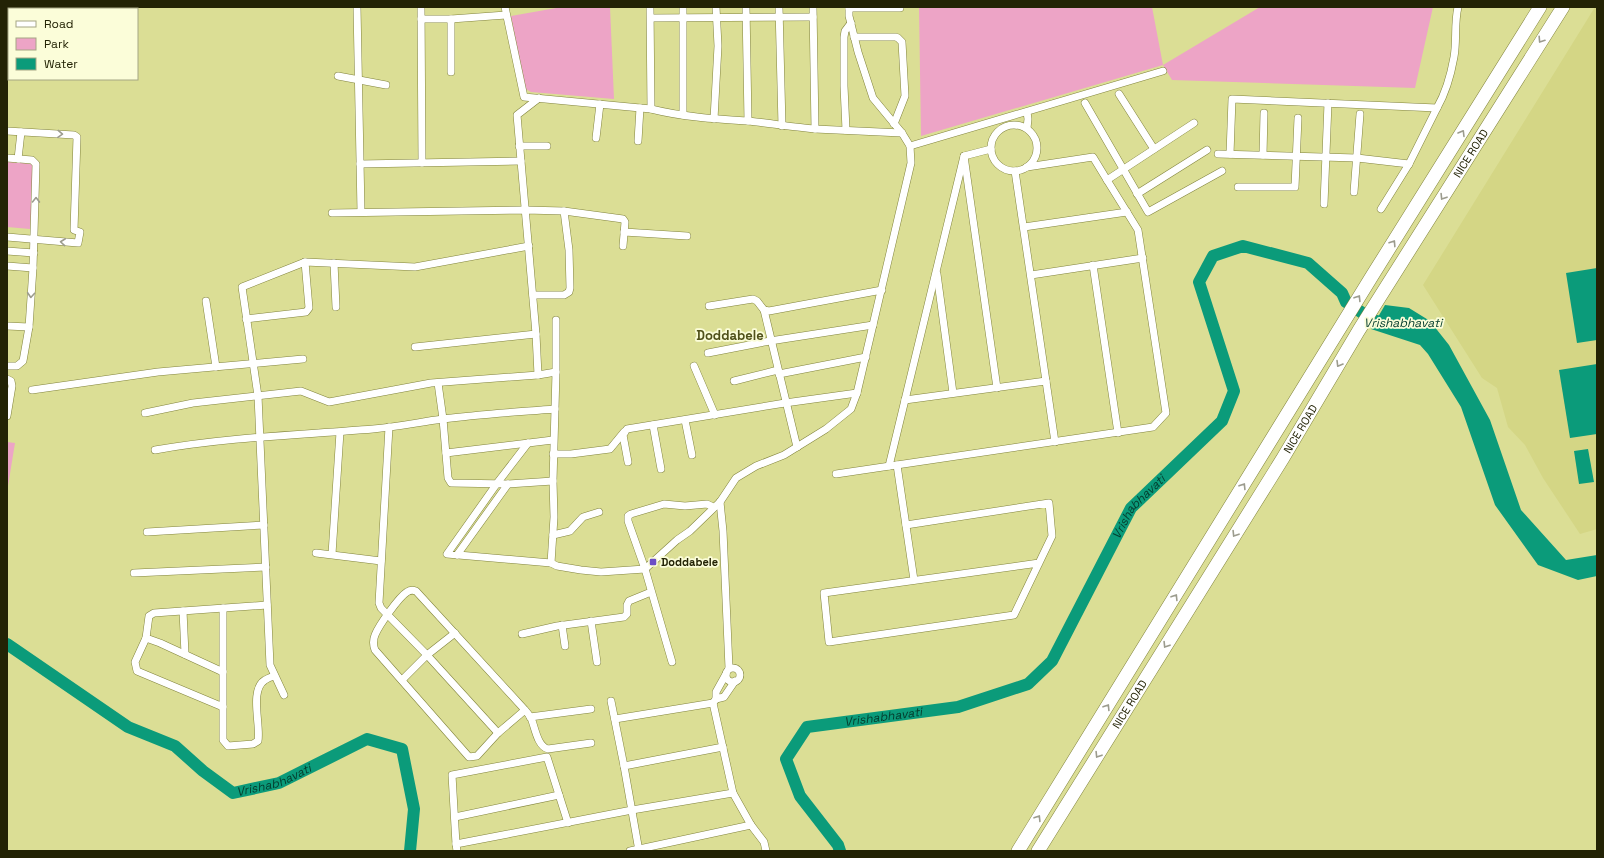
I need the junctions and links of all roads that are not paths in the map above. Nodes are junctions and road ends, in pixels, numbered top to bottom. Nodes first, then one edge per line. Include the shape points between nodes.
1 (357, 7) edge
2 (421, 7) edge
3 (505, 7) edge
4 (650, 7) edge
5 (683, 7) edge
6 (716, 7) edge
7 (746, 7) edge
8 (779, 7) edge
9 (813, 7) edge
10 (1458, 7) edge
11 (1540, 7) edge
12 (1563, 7) edge
13 (849, 8) edge
14 (900, 8) edge
15 (506, 15) junction
16 (779, 17) junction
17 (813, 17) junction
18 (651, 18) junction
19 (684, 18) junction
20 (717, 18) junction
21 (746, 18) junction
22 (421, 19) junction
23 (451, 19) junction
24 (851, 23) junction
25 (854, 37) junction
26 (1163, 71) dead end
27 (451, 72) dead end
28 (338, 76) dead end
29 (358, 80) junction
30 (386, 85) dead end
31 (1119, 94) dead end
32 (538, 98) junction
33 (1085, 103) dead end
34 (1328, 103) junction
35 (600, 104) junction
36 (640, 108) junction
37 (1437, 108) junction
38 (651, 109) junction
39 (1027, 112) junction
40 (1264, 113) dead end
41 (1360, 114) dead end
42 (683, 115) junction
43 (1298, 118) dead end
44 (714, 119) junction
45 (748, 121) junction
46 (990, 123) junction
47 (1194, 123) dead end
48 (894, 124) junction
49 (782, 126) junction
50 (1026, 128) junction
51 (815, 129) junction
52 (846, 130) junction
53 (7, 131) edge
54 (21, 132) junction
55 (902, 133) junction
56 (995, 134) junction
57 (596, 138) dead end
58 (638, 142) dead end
59 (519, 146) junction
60 (547, 146) dead end
61 (910, 146) junction
62 (991, 149) junction
63 (1154, 149) junction
64 (1207, 150) dead end
65 (1218, 154) dead end
66 (1230, 154) junction
67 (1263, 155) junction
68 (964, 156) junction
69 (1296, 156) junction
70 (1326, 157) junction
71 (7, 158) edge
72 (1357, 158) junction
73 (18, 159) junction
74 (521, 161) junction
75 (422, 163) junction
76 (360, 164) junction
77 (1409, 164) junction
78 (1027, 168) junction
79 (1123, 169) junction
80 (1015, 171) junction
81 (1222, 171) dead end
82 (1106, 180) junction
83 (1238, 187) dead end
84 (1354, 192) dead end
85 (1137, 194) junction
86 (1324, 204) dead end
87 (1380, 209) dead end
88 (525, 210) junction
89 (564, 211) junction
90 (360, 212) junction
91 (1126, 212) junction
92 (332, 213) dead end
93 (1024, 228) junction
94 (624, 232) junction
95 (687, 236) dead end
96 (7, 237) edge
97 (35, 239) junction
98 (529, 246) junction
99 (623, 246) dead end
100 (7, 251) edge
101 (34, 254) junction
102 (1143, 258) junction
103 (305, 262) junction
104 (334, 263) junction
105 (1093, 265) junction
106 (7, 266) edge
107 (33, 268) junction
108 (936, 270) junction
109 (1031, 275) junction
110 (882, 290) junction
111 (533, 295) junction
112 (206, 302) dead end
113 (710, 306) dead end
114 (336, 307) dead end
115 (764, 310) junction
116 (246, 319) junction
117 (556, 320) dead end
118 (873, 325) junction
119 (7, 326) edge
120 (29, 327) junction
121 (536, 334) junction
122 (770, 340) junction
123 (415, 347) dead end
124 (708, 353) dead end
125 (866, 357) junction
126 (303, 359) dead end
127 (253, 363) junction
128 (7, 366) edge
129 (694, 366) dead end
130 (216, 367) junction
131 (556, 372) junction
132 (778, 372) junction
133 (538, 375) junction
134 (7, 379) edge
135 (734, 381) dead end
136 (1046, 381) junction
137 (438, 383) junction
138 (997, 388) junction
139 (32, 390) dead end
140 (857, 393) junction
141 (953, 393) junction
142 (258, 396) junction
143 (905, 400) junction
144 (785, 403) junction
145 (555, 409) junction
146 (145, 413) dead end
147 (715, 415) junction
148 (7, 416) edge
149 (443, 419) junction
150 (686, 420) junction
151 (653, 425) junction
152 (389, 427) junction
153 (340, 432) junction
154 (624, 432) junction
155 (1118, 433) junction
156 (259, 436) junction
157 (553, 440) junction
158 (1055, 442) junction
159 (528, 443) junction
160 (797, 447) junction
161 (155, 450) dead end
162 (446, 453) junction
163 (553, 454) junction
164 (692, 455) dead end
165 (628, 462) dead end
166 (897, 465) junction
167 (889, 466) junction
168 (661, 469) dead end
169 (836, 474) dead end
170 (553, 481) junction
171 (496, 484) junction
172 (508, 484) junction
173 (716, 504) junction
174 (599, 512) dead end
175 (264, 525) junction
176 (906, 525) junction
177 (147, 532) dead end
178 (553, 535) junction
179 (316, 553) dead end
180 (332, 554) junction
181 (457, 555) junction
182 (381, 561) junction
183 (551, 563) junction
184 (1039, 563) junction
185 (266, 567) junction
186 (645, 569) junction
187 (134, 573) dead end
188 (914, 580) junction
189 (651, 592) junction
190 (268, 605) junction
191 (223, 608) junction
192 (183, 610) junction
193 (387, 614) junction
194 (591, 621) junction
195 (562, 625) junction
196 (455, 633) junction
197 (522, 634) dead end
198 (146, 638) junction
199 (565, 646) dead end
200 (184, 654) junction
201 (427, 655) junction
202 (597, 662) dead end
203 (672, 662) dead end
204 (728, 671) junction
205 (223, 672) junction
206 (274, 676) junction
207 (402, 680) junction
208 (735, 681) junction
209 (284, 695) dead end
210 (611, 701) dead end
211 (715, 701) junction
212 (223, 707) junction
213 (590, 709) dead end
214 (525, 710) junction
215 (530, 717) junction
216 (615, 720) junction
217 (498, 733) junction
218 (591, 743) dead end
219 (723, 748) junction
220 (624, 766) junction
221 (733, 793) junction
222 (559, 795) junction
223 (632, 810) junction
224 (455, 817) junction
225 (568, 823) junction
226 (751, 825) junction
227 (456, 848) edge
228 (639, 850) edge
229 (630, 851) edge
230 (766, 851) edge
231 (1018, 851) edge
232 (1038, 851) edge

1 - 29 street
2 - 22 street
3 - 15 street
4 - 18 street
5 - 19 street
6 - 20 street
7 - 21 street
8 - 16 street
9 - 17 street
10 - 37 street via 1454,57
231 -> 11 highway, NICE ROAD via 1344,320
12 -> 232 highway, NICE ROAD via 1359,330 1283,458
13 - 14 street
13 - 24 street
15 - 23 street
15 - 32 street via 524,97
16 - 17 street
16 - 21 street
16 - 49 street
17 - 51 street
18 - 19 street
18 - 38 street
19 - 20 street
19 - 42 street
20 - 21 street
20 - 44 street
21 - 45 street
22 - 23 street
22 - 75 street
23 - 27 street
24 - 25 street
24 - 52 street via 844,37
25 - 48 street via 873,98
25 - 48 street via 896,37 902,42 905,96
26 - 39 street
28 - 29 street
29 - 30 street
29 - 76 street
31 - 63 street
32 - 35 street
32 - 59 street via 517,115
33 - 79 street
34 - 37 street
34 - 66 street via 1232,99
34 - 70 street
35 - 36 street
35 - 57 street
36 - 38 street
36 - 58 street
37 - 77 street
38 - 42 street
39 - 46 street
39 - 50 street
40 - 67 street
41 - 72 street
42 - 44 street
43 - 69 street
44 - 45 street
45 - 49 street
46 - 56 street
46 - 61 street
47 - 63 street
48 - 55 street
49 - 51 street
50 - 56 street via 1009,125
50 - 78 street via 1035,136 1038,146 1034,160
51 - 52 street
52 - 55 street
53 - 54 street
54 - 73 street
54 -> 97 street via 77,137 74,230 80,232 79,241 76,244
55 - 61 street
56 - 62 street
59 - 60 street
59 - 74 street
61 - 110 street via 911,163
62 - 68 street
62 - 80 street via 994,159 1000,166
63 - 79 street
64 - 85 street
65 - 66 street
66 - 67 street
67 - 69 street
68 - 108 street
68 - 138 street
69 - 70 street
69 - 83 street via 1295,187
70 - 72 street
70 - 86 street
71 - 73 street
72 - 77 street
72 - 84 street
97 -> 73 street via 36,164 32,160
74 - 75 street
74 - 88 street
75 - 76 street
76 - 90 street
77 - 87 street
78 - 80 street
78 - 82 street via 1093,157
79 - 82 street
79 - 85 street
80 - 93 street
81 - 85 street via 1148,212
82 - 91 street
88 - 89 street
88 - 90 street
88 - 98 street
89 - 94 street via 623,219
89 - 111 street via 569,292 564,295
90 - 92 street
91 - 93 street
91 - 102 street via 1138,230
93 - 109 street
94 - 95 street
94 - 99 street
96 - 97 street
97 - 101 street
98 - 104 street via 415,267
98 - 111 street
100 - 101 street
101 - 107 street
102 - 105 street
102 - 155 street via 1166,413 1153,427
103 - 104 street
103 - 116 street via 242,287
103 - 116 street via 309,303 306,312
104 - 114 street
105 - 109 street
105 - 155 street
106 - 107 street
107 -> 120 street
108 - 141 street
108 - 143 street
109 - 136 street
110 - 115 street
110 - 118 street
111 - 121 street
112 - 130 street
113 - 115 street via 753,299 757,300
115 - 122 street
116 - 127 street
117 - 131 street
118 - 122 street
118 - 125 street
119 - 120 street
120 - 128 street via 23,361 17,366
121 - 123 street
121 - 133 street
122 - 124 street
122 - 132 street
125 - 132 street
125 - 140 street
126 - 127 street
127 - 130 street
127 - 142 street
129 - 147 street
130 - 139 street
131 - 133 street
131 - 145 street
132 - 135 street
132 - 144 street
133 - 137 street
134 - 148 street via 12,386
136 - 138 street
136 - 158 street
137 - 142 street via 329,402 300,391
137 - 149 street
138 - 141 street
140 - 144 street
140 - 160 street via 851,409
141 - 143 street
142 - 146 street via 193,403
142 - 156 street
143 - 167 street
144 - 147 street
144 - 160 street
145 - 149 street
145 - 157 street
147 - 150 street
149 - 152 street
149 - 162 street
150 - 151 street
150 - 164 street
151 - 154 street via 627,429
151 - 168 street
152 - 153 street
152 - 182 street
153 - 156 street
153 - 180 street
154 - 163 street via 610,449
154 - 165 street
155 - 158 street
156 - 161 street
156 - 175 street
157 - 159 street
157 - 163 street
158 - 166 street
159 - 162 street
159 - 171 street
160 - 173 street via 736,478
162 - 171 street via 448,478 451,483
163 - 170 street
166 - 167 street
166 - 176 street
167 - 169 street
170 - 172 street
170 - 178 street
171 - 172 street
171 - 181 street via 447,554
172 - 181 street
173 - 186 street via 690,531
173 - 186 street via 664,504 629,515 628,521
173 - 204 street via 723,531
174 - 178 street via 583,517 570,531
175 - 177 street
175 - 185 street
176 - 184 street via 1049,503 1052,536
176 - 188 street
178 - 183 street
179 - 180 street
180 - 182 street
181 - 183 street
182 - 193 street via 379,603
183 - 186 street via 601,572
184 - 188 street
184 - 188 street via 1014,615 830,642 824,593
185 - 187 street
185 - 190 street
186 - 189 street
189 - 194 street via 629,601 624,617
189 - 203 street
190 - 191 street
190 - 206 street via 270,665
191 - 192 street
191 - 205 street
192 - 198 street via 150,614
192 - 200 street
193 - 196 street via 406,592 413,590
193 - 201 street
193 - 207 street via 375,634 374,648
194 - 195 street
194 - 202 street
195 - 197 street
195 - 199 street
196 - 201 street
196 - 214 street
198 - 200 street
198 - 212 street via 135,662 137,671
200 - 205 street
201 - 207 street
201 - 217 street
204 - 208 street via 729,680
204 - 208 street via 734,668 739,672 739,678
204 - 211 street via 716,692
205 - 212 street
206 - 209 street
206 - 212 street via 259,685 256,693 259,739 256,743 228,746 224,743
207 - 217 street via 469,757 477,756
208 - 211 street via 724,697
210 - 216 street
211 - 216 street
211 - 219 street
213 - 215 street
214 - 215 street
214 - 217 street
215 - 218 street via 540,743 546,749
216 - 220 street
219 - 220 street
219 - 221 street
220 - 223 street
221 - 223 street
221 - 226 street
222 - 224 street
222 - 224 street via 547,757 452,775
222 - 225 street
223 - 225 street
223 - 228 street
224 - 227 street
225 - 227 street
226 - 228 street
226 - 230 street via 764,842
228 - 229 street

